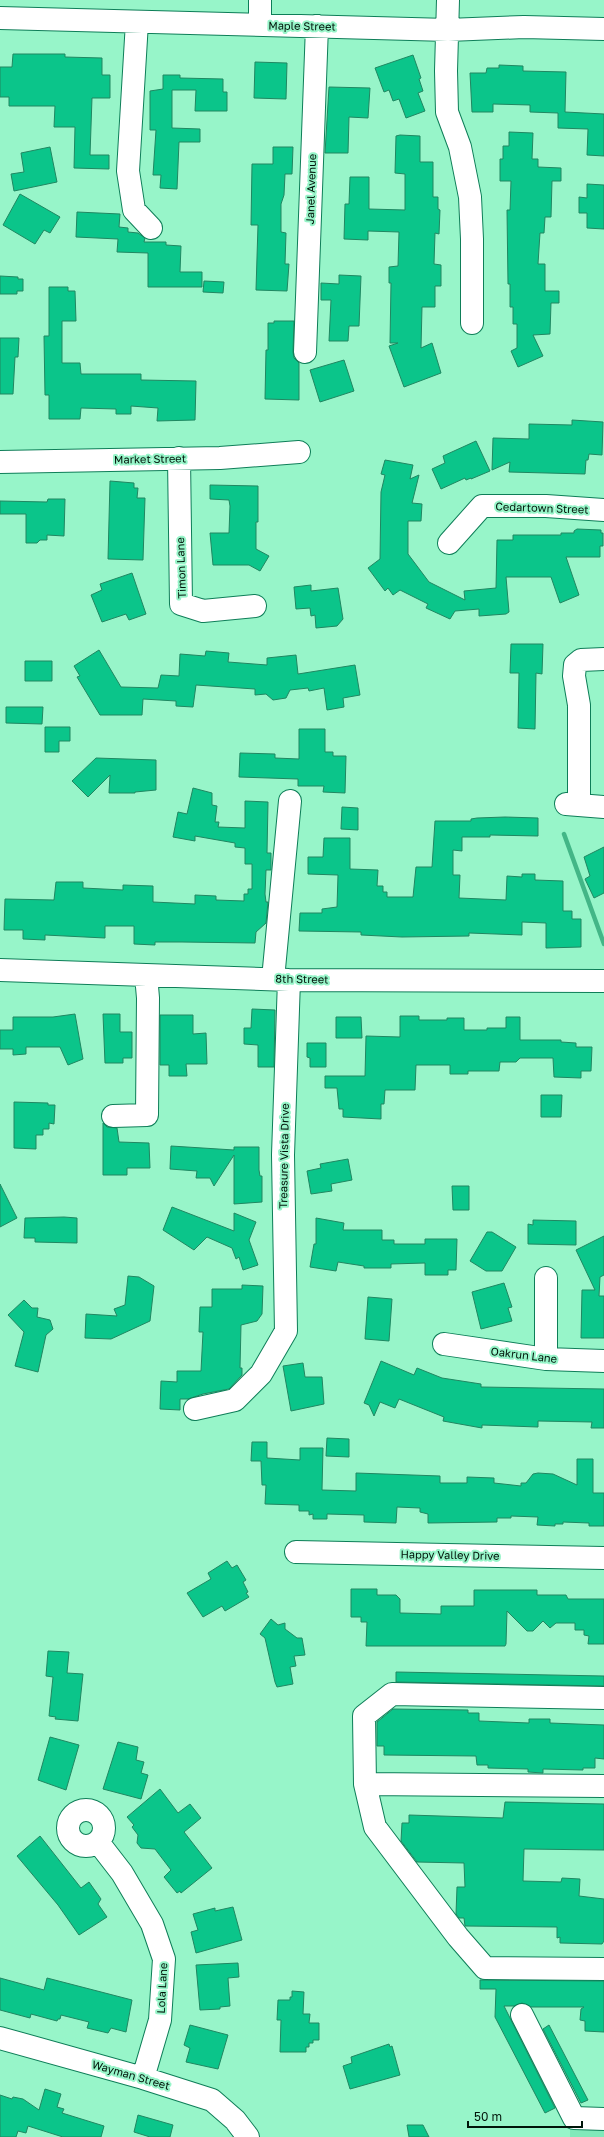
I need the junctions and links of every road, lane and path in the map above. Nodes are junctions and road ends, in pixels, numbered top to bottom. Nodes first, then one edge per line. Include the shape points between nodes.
1 (260, 0) edge
2 (448, 0) edge
3 (0, 18) edge
4 (137, 22) junction
5 (260, 25) junction
6 (317, 26) junction
7 (604, 29) edge
8 (448, 30) junction
9 (151, 228) dead end
10 (472, 323) dead end
11 (305, 352) dead end
12 (299, 452) dead end
13 (179, 458) junction
14 (0, 462) edge
15 (604, 510) edge
16 (449, 543) dead end
17 (255, 606) dead end
18 (604, 660) edge
19 (290, 801) dead end
20 (604, 807) edge
21 (0, 970) edge
22 (146, 975) junction
23 (281, 979) junction
24 (604, 981) edge
25 (113, 1116) dead end
26 (546, 1278) dead end
27 (444, 1344) dead end
28 (546, 1359) junction
29 (604, 1361) edge
30 (194, 1409) dead end
31 (296, 1552) dead end
32 (604, 1558) edge
33 (604, 1698) edge
34 (365, 1784) junction
35 (604, 1786) edge
36 (98, 1842) dead end
37 (604, 1969) edge
38 (522, 2015) dead end
39 (0, 2038) edge
40 (142, 2078) junction
41 (604, 2119) edge
42 (248, 2137) edge

1 - 5 street
2 - 8 street
3 - 4 street, Maple Street
4 - 5 street, Maple Street
4 - 9 street via 128,171 134,210
5 - 6 street, Maple Street
6 - 8 street, Maple Street
6 - 11 street, Janel Avenue
7 - 8 street, Maple Street via 524,27
8 - 10 street via 448,112 460,147 470,197
12 - 13 street, Market Street via 220,458
13 - 14 street, Market Street
13 - 17 street, Timon Lane via 180,604 203,611
15 - 16 street, Cedartown Street via 546,506 482,506
18 - 20 street via 581,660 574,665 579,705 572,805
19 - 23 street, Treasure Vista Drive
21 - 22 street, 8th Street
22 - 23 street, 8th Street
22 - 25 street via 147,1115
23 - 24 street, 8th Street
23 - 30 street, Treasure Vista Drive via 286,1332 261,1374 235,1400
26 - 28 street
27 - 28 street, Oakrun Lane
28 - 29 street, Oakrun Lane
31 - 32 street, Happy Valley Drive
33 - 34 street via 392,1694 364,1716
34 - 35 street
34 - 37 street via 375,1827 458,1937 485,1968
36 - 40 street, Lola Lane via 122,1873 152,1924 164,1959 160,2020
38 - 41 street via 574,2118
39 - 40 street, Wayman Street
40 - 42 street, Wayman Street via 212,2100 235,2120

